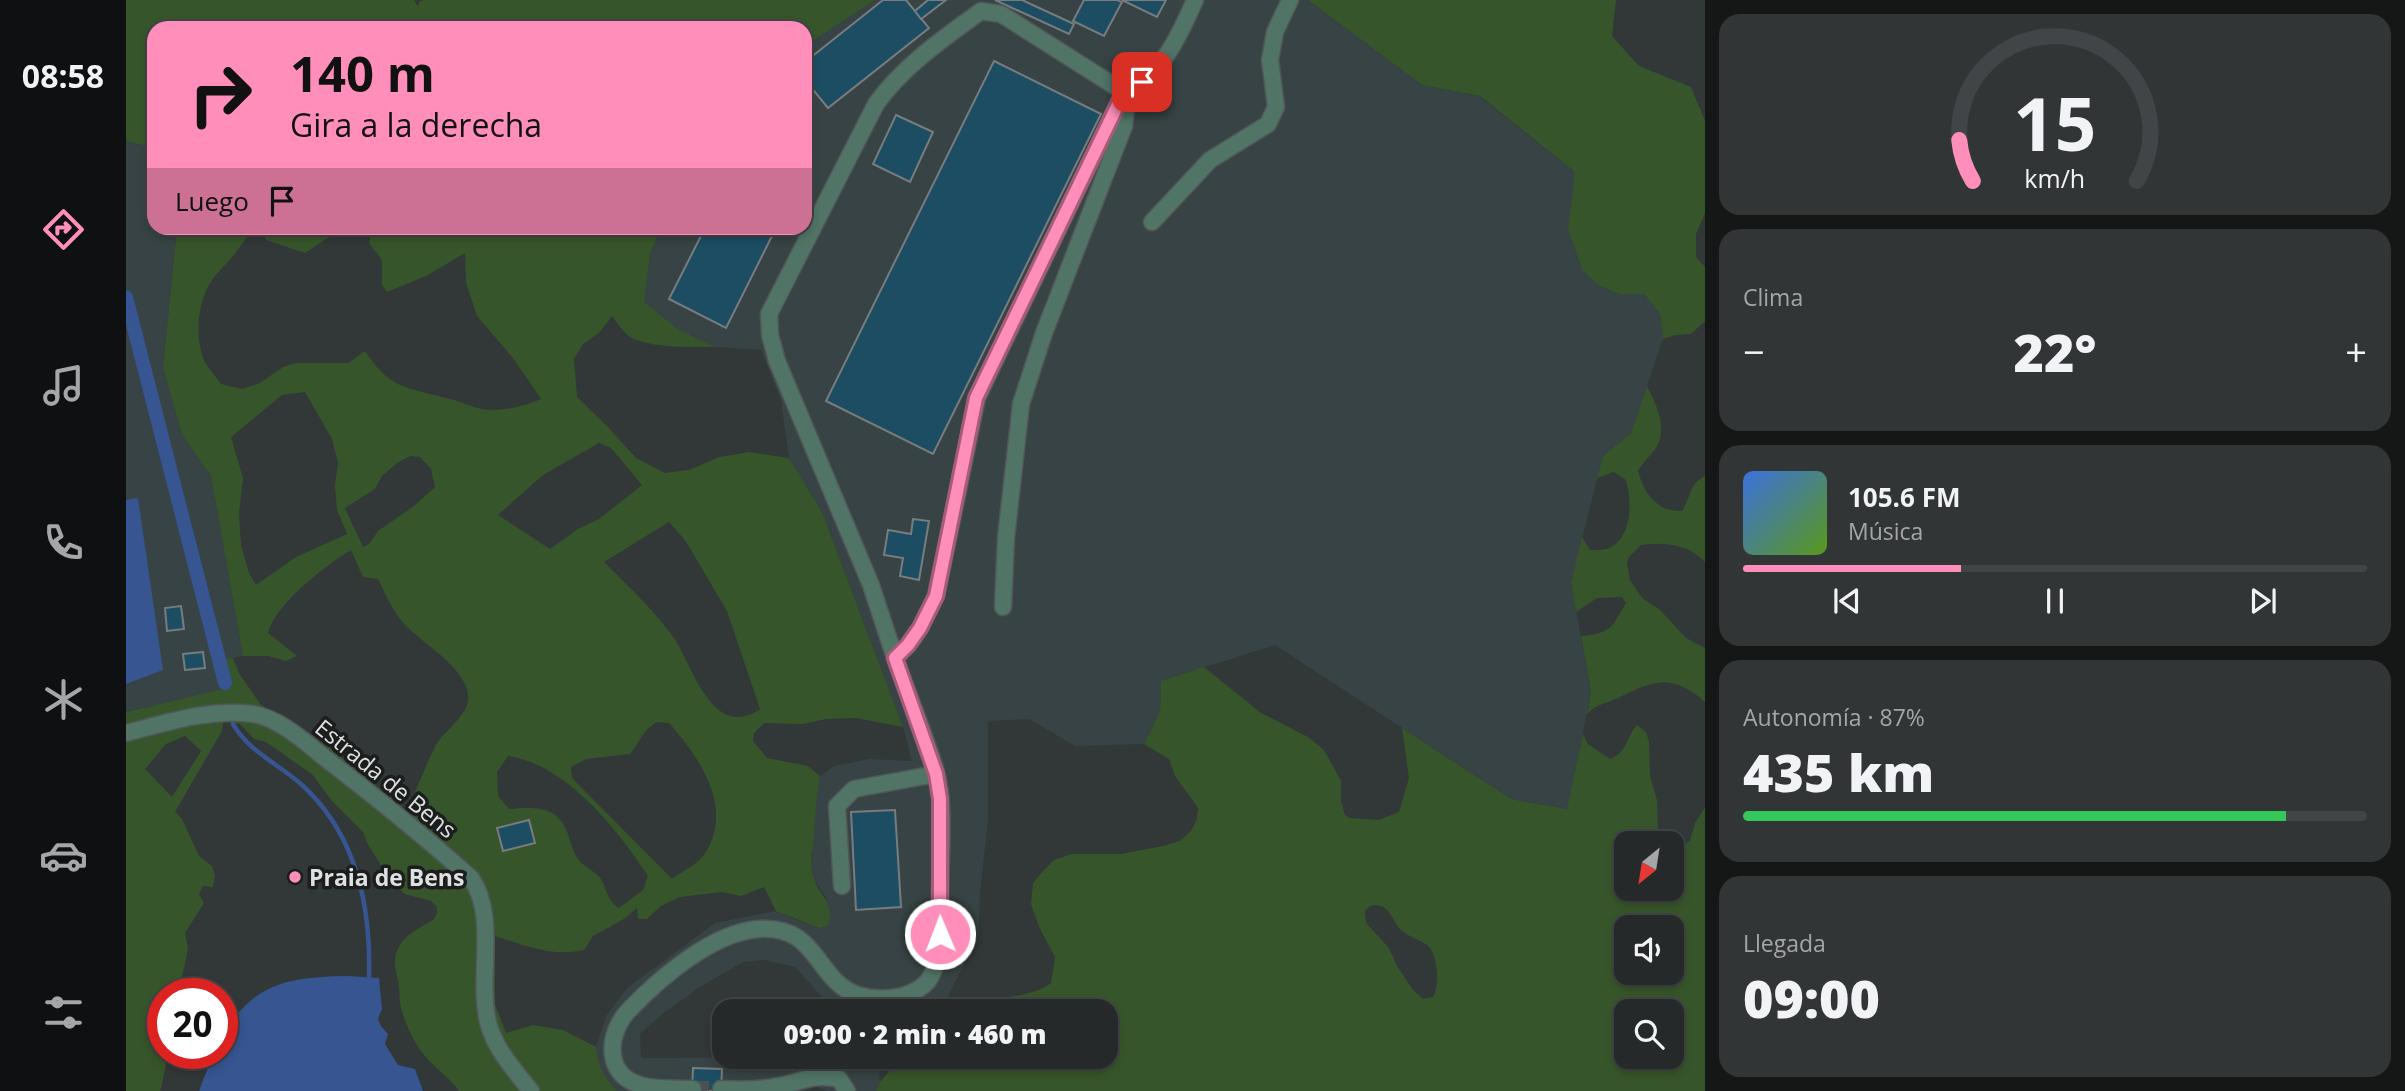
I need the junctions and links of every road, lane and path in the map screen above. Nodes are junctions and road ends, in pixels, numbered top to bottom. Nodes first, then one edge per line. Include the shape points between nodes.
1 (1195, 0) edge
2 (1290, 0) edge
3 (1122, 96) junction
4 (1152, 222) dead end
5 (812, 230) edge
6 (809, 235) edge
7 (1003, 607) dead end
8 (895, 658) junction
9 (175, 721) junction
10 (126, 733) edge
11 (179, 738) dead end
12 (936, 774) junction
13 (842, 886) dead end
14 (693, 1088) dead end
15 (721, 1088) dead end
16 (531, 1091) edge
17 (847, 1091) edge

1 - 3 street via 1157,69
2 - 4 street via 1275,32 1270,60 1276,107 1268,124 1210,160
3 - 5 street via 1001,14 981,11 907,70 876,104
3 - 7 street via 1124,126 1021,404
3 - 8 street via 976,398 936,596 920,628
6 - 8 street via 769,314 770,335 872,585
8 - 12 street
9 - 10 street, Estrada de Bens
9 - 11 street
9 - 16 street, Estrada de Bens via 220,713 254,714 271,720 349,777 471,878 484,907 484,1002 489,1026
12 - 13 street via 855,789 837,806
12 - 14 street via 940,934 928,981 896,998 859,996 843,988 814,951 782,930 758,929 716,941 624,1014 611,1049 622,1075 638,1085
15 - 17 street via 750,1090 826,1076 839,1079

